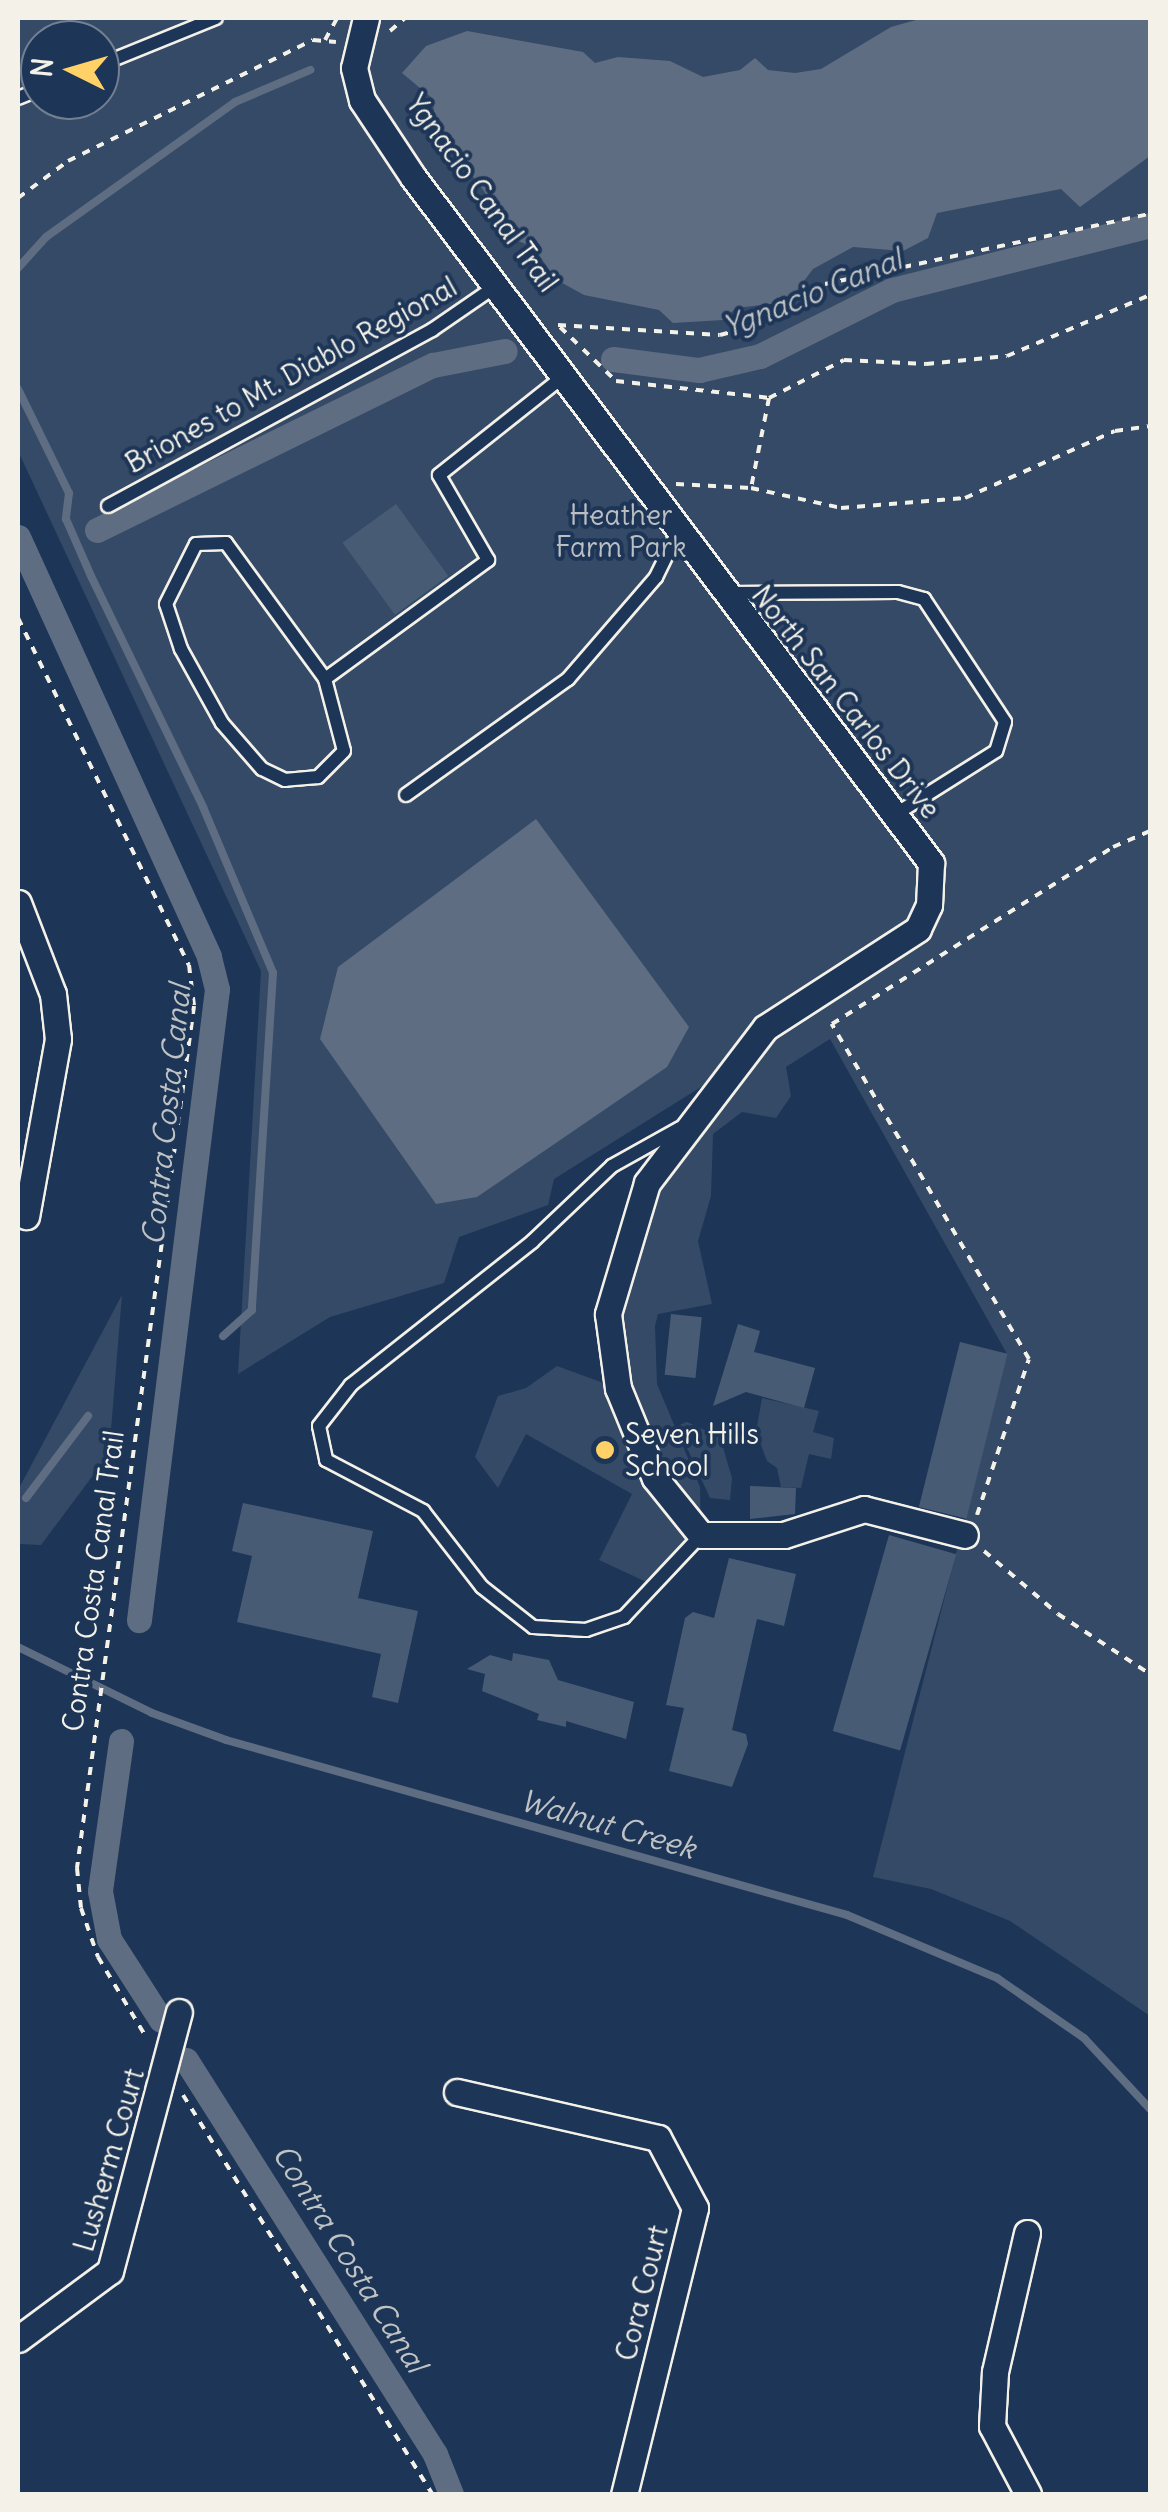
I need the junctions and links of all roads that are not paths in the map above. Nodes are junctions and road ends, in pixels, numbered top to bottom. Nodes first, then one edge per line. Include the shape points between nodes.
1 (216, 18) edge
2 (359, 27) edge
3 (120, 57) edge
4 (498, 284) junction
5 (564, 376) junction
6 (108, 506) dead end
7 (677, 534) junction
8 (725, 594) junction
9 (326, 679) junction
10 (406, 795) dead end
11 (896, 814) junction
12 (18, 903) edge
13 (696, 1120) junction
14 (26, 1216) dead end
15 (702, 1535) junction
16 (967, 1537) road end
17 (179, 2012) dead end
18 (458, 2092) dead end
19 (1027, 2234) dead end
20 (18, 2338) edge
21 (624, 2494) edge
22 (1028, 2494) edge

1 - 3 lane
2 - 4 street, North San Carlos Drive via 362,100
4 - 5 street, North San Carlos Drive
4 - 6 lane, Briones to Mt. Diablo Regional via 416,339
5 - 7 street, North San Carlos Drive
5 - 9 lane via 439,475 488,560
7 - 8 street, North San Carlos Drive
7 - 10 lane via 656,576 568,678
8 - 11 street, North San Carlos Drive
8 - 11 lane via 898,592 924,598 1004,722 996,751
9 - 9 lane via 226,543 196,544 166,604 181,649 222,723 262,769 284,780 318,777 344,750
11 - 13 street, North San Carlos Drive via 930,863 928,905 918,929 766,1028
12 - 14 street via 53,994 58,1039
13 - 15 street, North San Carlos Drive via 647,1183 608,1314 618,1388 655,1478
13 - 15 lane via 612,1166 532,1242 351,1385 318,1426 326,1460 424,1512 482,1586 533,1628 586,1630 624,1617
15 - 16 street via 784,1535 864,1509
17 - 20 street, Lusherm Court via 110,2271
18 - 21 street, Cora Court via 658,2138 694,2208
19 - 22 street via 995,2372 992,2426

